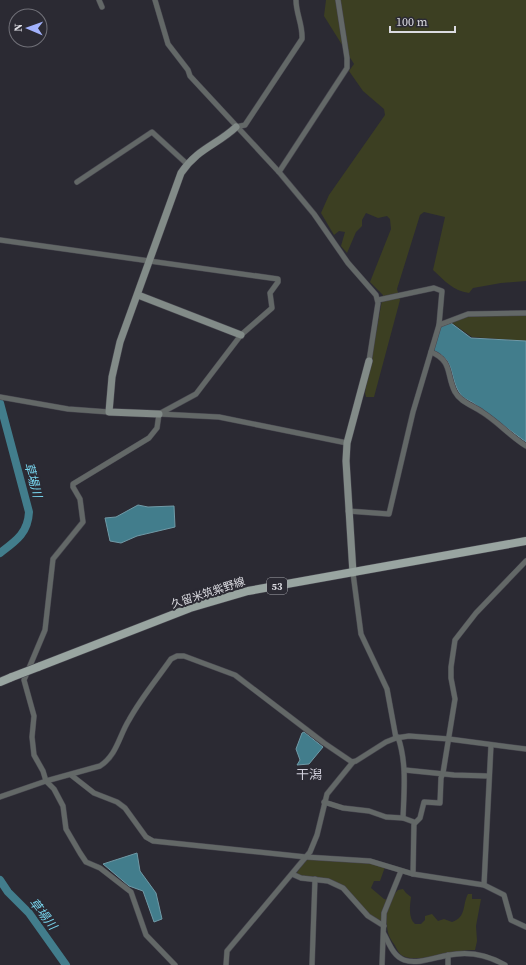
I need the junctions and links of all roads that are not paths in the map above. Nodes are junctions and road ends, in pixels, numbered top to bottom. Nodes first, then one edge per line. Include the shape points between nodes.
1 (99, 0) edge
2 (155, 0) edge
3 (296, 0) edge
4 (338, 0) edge
5 (102, 8) dead end
6 (236, 127) junction
7 (187, 164) junction
8 (279, 172) junction
9 (77, 182) dead end
10 (0, 240) edge
11 (151, 261) junction
12 (138, 295) junction
13 (378, 300) junction
14 (526, 313) edge
15 (439, 325) junction
16 (241, 334) junction
17 (431, 352) junction
18 (369, 361) joint
19 (0, 397) edge
20 (109, 412) junction
21 (159, 414) junction
22 (347, 443) junction
23 (526, 446) edge
24 (348, 511) junction
25 (526, 541) edge
26 (526, 561) edge
27 (353, 573) junction
28 (0, 682) edge
29 (397, 738) junction
30 (449, 739) junction
31 (491, 745) junction
32 (526, 749) edge
33 (353, 762) junction
34 (405, 770) junction
35 (443, 773) junction
36 (71, 775) junction
37 (488, 776) junction
38 (46, 781) junction
39 (0, 797) edge
40 (324, 802) junction
41 (403, 818) junction
42 (415, 823) junction
43 (306, 857) junction
44 (401, 871) junction
45 (292, 874) junction
46 (413, 874) junction
47 (315, 879) junction
48 (484, 884) junction
49 (384, 926) junction
50 (526, 927) edge
51 (384, 934) junction
52 (448, 955) junction
53 (175, 965) edge
54 (226, 965) edge
55 (312, 965) edge
56 (382, 965) edge
57 (448, 965) edge
58 (505, 965) edge

1 - 5 street
2 - 6 street via 163,30 174,54 190,76
3 - 6 street via 296,12 303,30 302,39 245,125
4 - 8 street via 348,58 347,68
6 - 7 street via 202,150
6 - 8 street
7 - 9 street via 152,132
7 - 11 street via 175,187
8 - 13 street
10 - 11 street
11 - 12 street
11 - 16 street via 277,278 278,282 270,292 272,308
12 - 16 street
12 - 20 street via 120,342 112,377
13 - 15 street via 434,288 440,289 442,291
13 - 18 street
14 - 15 street via 468,314
15 - 17 street
16 - 21 street via 196,394
17 - 23 street via 446,363 455,392 461,399 484,413
17 - 24 street via 413,412 389,514
18 - 22 street
19 - 20 street via 68,409
20 - 21 street
21 - 22 street via 219,417
21 - 38 street via 157,428 149,438 73,484 80,499 83,522 53,559 45,630 24,680 34,716 34,755
22 - 24 street
24 - 27 street
25 - 27 main road, 久留米筑紫野線 / 53
26 - 30 street via 476,612 455,640 451,678 455,699
27 - 28 main road, 久留米筑紫野線 / 53, bridge via 224,597
27 - 29 street via 361,634 387,689
29 - 30 street via 410,736
29 - 33 street
29 - 34 street via 402,748
30 - 31 street
30 - 35 street
31 - 32 street
31 - 37 street
33 - 36 street via 235,675 178,656 171,659 128,720 112,755 100,766
33 - 40 street via 330,789
34 - 35 street
34 - 41 street
35 - 37 street
35 - 42 street via 440,803 424,802 420,818
36 - 38 street
36 - 43 street via 94,793 125,808 146,837 153,841
37 - 48 street
38 - 39 street
38 - 53 street via 54,789 63,806 66,829 86,862 100,868 131,892 146,935
40 - 41 street via 386,817
40 - 43 street via 313,845
41 - 42 street
42 - 46 street
43 - 44 street via 370,861
43 - 45 street
44 - 46 street
44 - 49 street via 386,905
45 - 47 street via 300,878
45 - 54 street via 227,951
46 - 48 street
47 - 49 street via 328,881 343,888 368,916
47 - 55 street
48 - 50 street via 504,896 512,920
49 - 51 street
51 - 52 street via 390,947 406,961 421,961
51 - 56 street
52 - 57 street
52 - 58 street via 477,954

